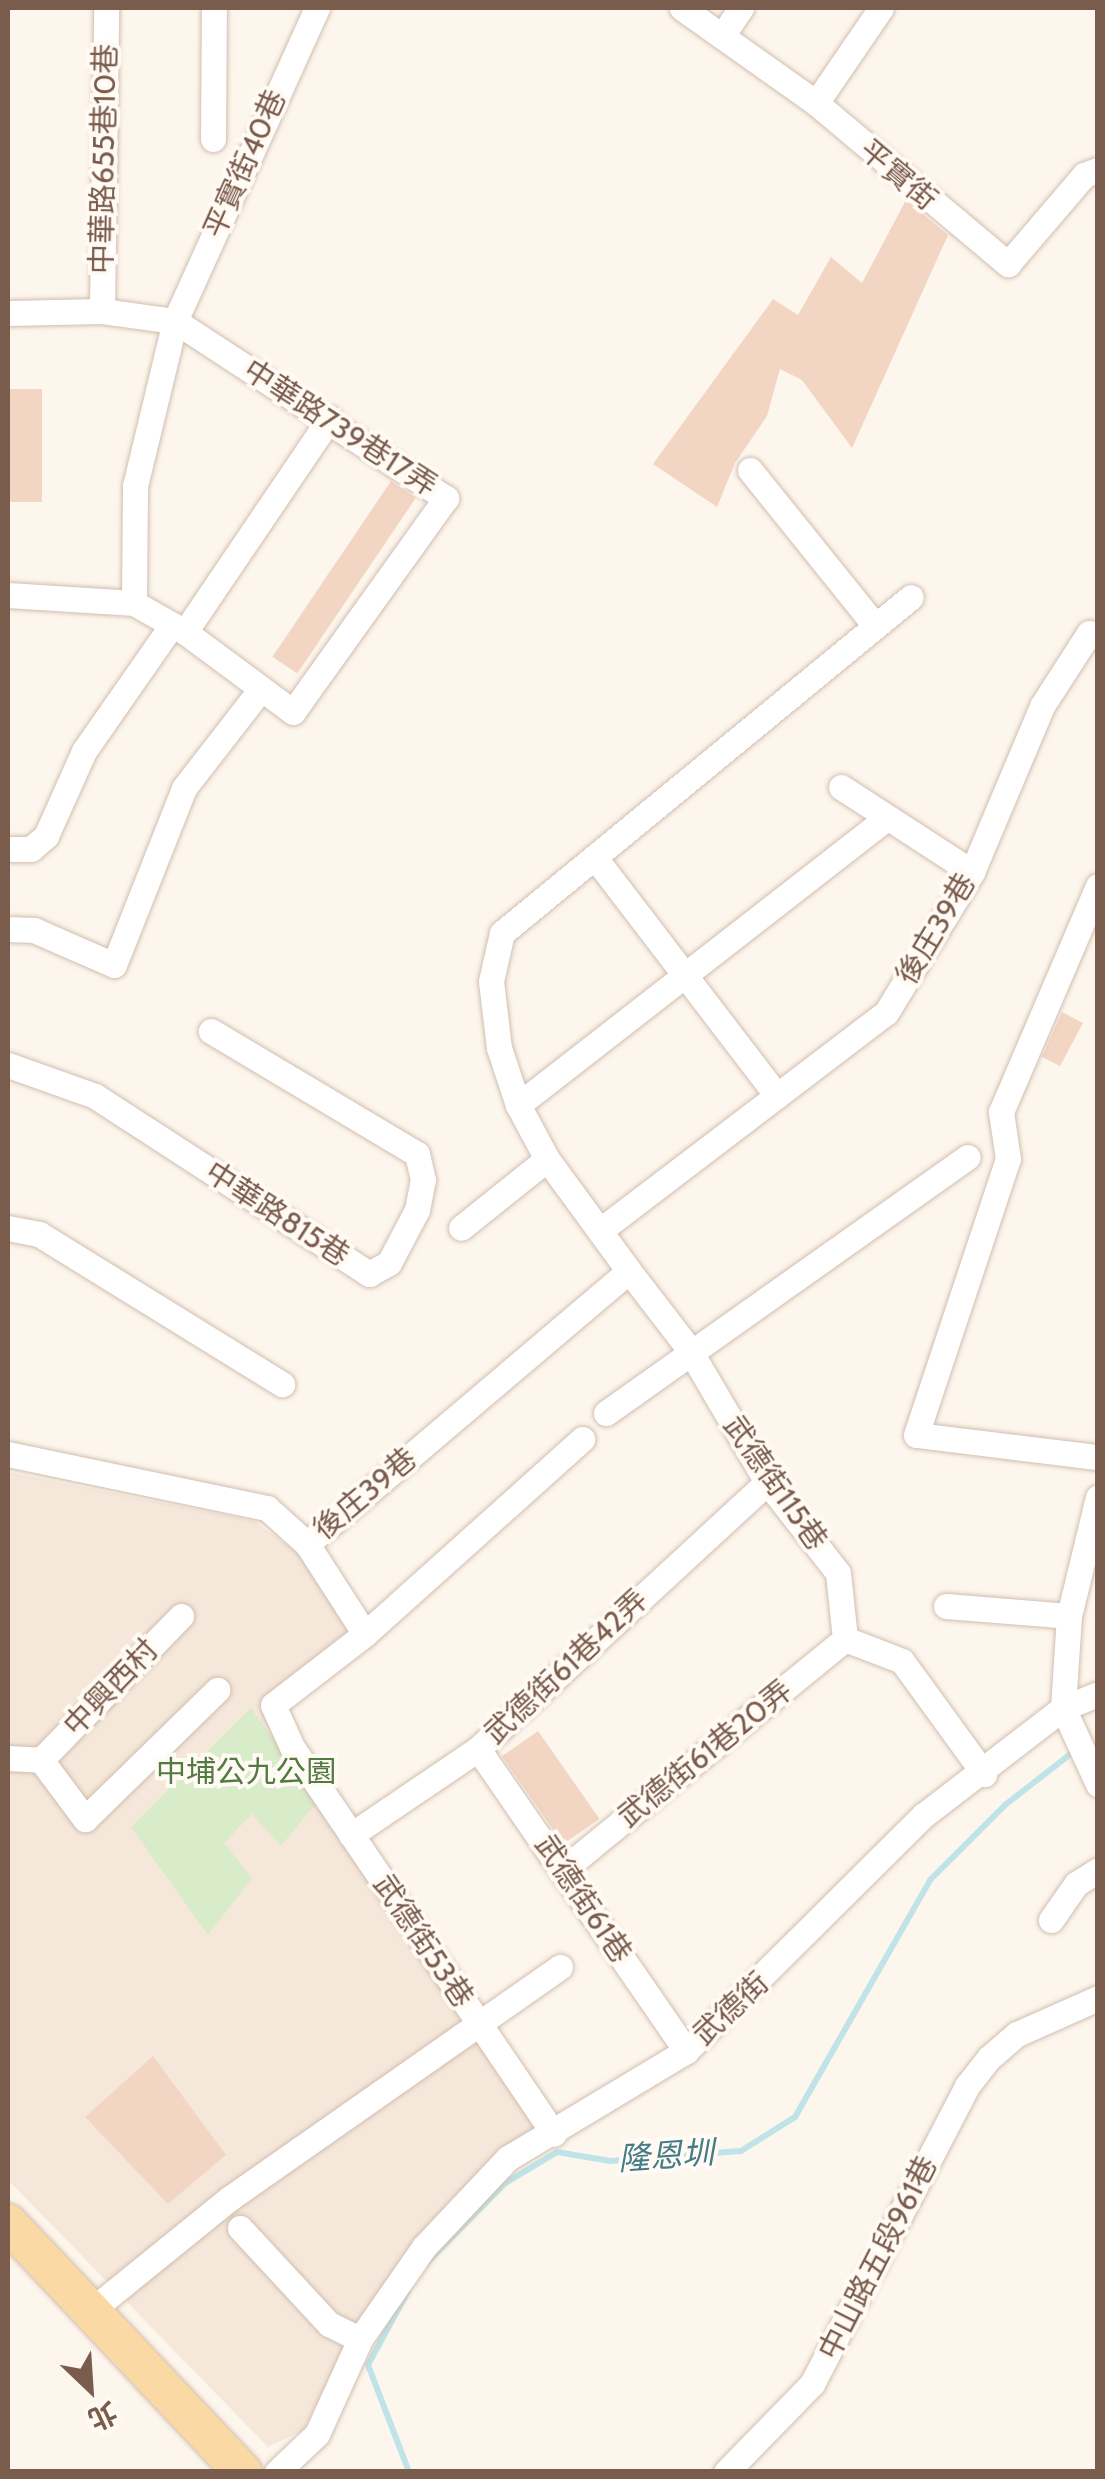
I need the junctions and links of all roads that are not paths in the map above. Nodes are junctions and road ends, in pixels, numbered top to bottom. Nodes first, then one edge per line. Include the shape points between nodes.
1 (106, 8) edge
2 (214, 8) edge
3 (682, 8) edge
4 (740, 8) edge
5 (881, 8) edge
6 (312, 9) edge
7 (722, 36) junction
8 (816, 104) junction
9 (213, 139) dead end
10 (1098, 170) edge
11 (102, 311) junction
12 (8, 313) edge
13 (175, 321) junction
14 (330, 418) junction
15 (750, 470) dead end
16 (8, 595) edge
17 (911, 596) dead end
18 (134, 603) junction
19 (874, 624) junction
20 (179, 628) junction
21 (1089, 633) dead end
22 (260, 690) junction
23 (841, 787) dead end
24 (887, 818) junction
25 (8, 849) edge
26 (596, 859) junction
27 (972, 872) junction
28 (1098, 886) edge
29 (8, 929) edge
30 (682, 977) junction
31 (211, 1031) dead end
32 (8, 1065) edge
33 (777, 1096) junction
34 (518, 1106) junction
35 (967, 1158) dead end
36 (547, 1159) junction
37 (8, 1228) edge
38 (461, 1228) dead end
39 (602, 1229) junction
40 (628, 1271) junction
41 (689, 1349) junction
42 (282, 1384) dead end
43 (606, 1413) dead end
44 (582, 1439) dead end
45 (8, 1454) edge
46 (1097, 1461) edge
47 (768, 1482) junction
48 (1098, 1497) edge
49 (307, 1544) junction
50 (946, 1606) dead end
51 (181, 1616) dead end
52 (1069, 1616) junction
53 (365, 1634) junction
54 (845, 1639) junction
55 (217, 1690) dead end
56 (1098, 1694) edge
57 (1063, 1708) junction
58 (478, 1749) junction
59 (8, 1758) edge
60 (40, 1760) junction
61 (984, 1774) junction
62 (1096, 1782) edge
63 (351, 1835) junction
64 (564, 1869) junction
65 (1098, 1870) edge
66 (1051, 1920) dead end
67 (560, 1967) dead end
68 (1098, 1998) edge
69 (479, 2023) junction
70 (686, 2051) junction
71 (554, 2134) junction
72 (8, 2224) edge
73 (240, 2228) dead end
74 (88, 2313) junction
75 (360, 2339) junction
76 (736, 2470) edge
77 (243, 2472) edge
78 (277, 2472) edge

1 - 11 street, 中華路655巷10巷
2 - 9 street
3 - 7 street, 平實街
4 - 7 street
5 - 8 street
6 - 13 street, 平實街40巷
7 - 8 street, 平實街
8 - 10 street, 平實街 via 1008,264 1084,174
11 - 12 street, 中華路739巷17弄
11 - 13 street, 中華路739巷17弄
13 - 14 street, 中華路739巷17弄
13 - 18 street, 平實街40巷 via 135,486
14 - 20 street
14 - 22 street, 中華路739巷17弄 via 446,498 292,712
15 - 19 street
16 - 18 street
17 - 19 street
18 - 20 street
19 - 26 street
20 - 22 street
20 - 25 street via 84,751 46,836 31,849
21 - 27 street, 後庄39巷 via 1042,706
22 - 29 street via 184,788 114,964 34,930
23 - 24 street
24 - 27 street
24 - 30 street
26 - 30 street
26 - 34 street via 502,933 490,981 499,1048
27 - 33 street, 後庄39巷 via 886,1013
28 - 46 street via 1002,1112 1008,1160 916,1434
30 - 33 street
30 - 34 street
31 - 32 street, 中華路815巷 via 416,1154 423,1180 417,1210 389,1263 369,1274 95,1096
33 - 39 street, 後庄39巷
34 - 36 street
35 - 41 street
36 - 38 street
36 - 39 street
37 - 42 street via 39,1234
39 - 40 street
40 - 41 street, 武德街115巷
40 - 49 street, 後庄39巷
41 - 43 street
41 - 47 street, 武德街115巷
44 - 53 street
45 - 49 street, 後庄39巷 via 267,1508
47 - 54 street, 武德街115巷 via 838,1573
47 - 58 street, 武德街61巷42弄
48 - 52 street
49 - 53 street
50 - 52 street
51 - 60 street, 中興西村
52 - 57 street
53 - 63 street, 武德街53巷 via 273,1705 292,1748
54 - 61 street via 902,1661
54 - 64 street, 武德街61巷20弄
55 - 60 street, 中興西村 via 85,1819
56 - 57 street, 武德街
57 - 61 street, 武德街
57 - 62 street
58 - 63 street, 武德街61巷42弄
58 - 64 street, 武德街61巷
59 - 60 street, 中興西村
61 - 70 street, 武德街 via 924,1815
63 - 69 street, 武德街53巷
64 - 70 street, 武德街61巷
65 - 66 street via 1076,1884
67 - 69 street
68 - 76 street, 中山路五段961巷 via 1016,2034 967,2086 812,2384
69 - 71 street, 武德街53巷
69 - 74 street via 230,2198
70 - 71 street, 武德街
71 - 75 street, 武德街 via 508,2158 424,2247
72 - 74 main road
73 - 75 street via 329,2324
74 - 77 main road
75 - 78 street, 武德街 via 317,2434

